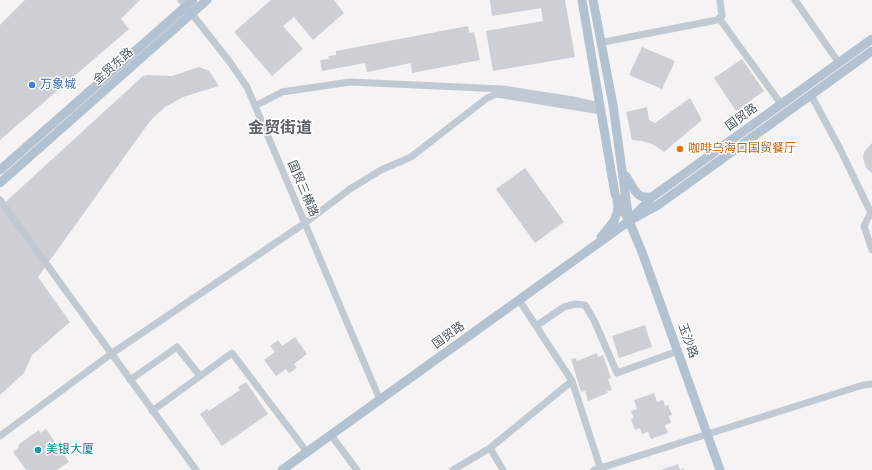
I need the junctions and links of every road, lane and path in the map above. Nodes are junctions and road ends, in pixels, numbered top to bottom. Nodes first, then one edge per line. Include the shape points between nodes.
1 (208, 0) edge
2 (582, 0) edge
3 (593, 0) edge
4 (720, 0) edge
5 (795, 0) edge
6 (186, 2) edge
7 (192, 14) junction
8 (719, 18) junction
9 (872, 39) edge
10 (604, 42) dead end
11 (872, 51) edge
12 (839, 63) junction
13 (811, 95) junction
14 (781, 104) junction
15 (255, 106) junction
16 (601, 109) junction
17 (0, 170) edge
18 (622, 170) junction
19 (0, 184) edge
20 (615, 194) junction
21 (652, 197) junction
22 (0, 200) edge
23 (658, 205) junction
24 (871, 214) edge
25 (629, 221) junction
26 (305, 223) junction
27 (637, 240) junction
28 (593, 247) junction
29 (872, 250) edge
30 (519, 300) junction
31 (536, 326) junction
32 (678, 351) junction
33 (111, 354) junction
34 (200, 376) junction
35 (130, 380) junction
36 (572, 381) junction
37 (872, 384) edge
38 (380, 400) junction
39 (152, 411) junction
40 (707, 434) junction
41 (331, 435) junction
42 (0, 436) edge
43 (490, 448) junction
44 (307, 452) junction
45 (601, 469) edge
46 (196, 470) edge
47 (282, 470) edge
48 (358, 470) edge
49 (452, 470) edge
50 (503, 470) edge
51 (594, 470) edge
52 (720, 470) edge

1 - 7 main road, 金贸东路
2 - 16 main road, 玉沙路
3 - 18 main road, 玉沙路 via 613,105
4 - 8 street via 722,16
5 - 12 street
6 - 7 street, 国贸三横路
6 - 17 main road, 金贸东路
7 - 15 street, 国贸三横路 via 247,88
7 - 19 main road, 金贸东路
8 - 10 street
8 - 14 street
9 - 12 main road, 国贸路
11 - 13 main road, 国贸路
12 - 14 main road, 国贸路
13 - 23 main road, 国贸路
13 - 24 street
14 - 21 main road, 国贸路
15 - 16 street via 282,92 350,82 503,89 573,100
15 - 26 street, 国贸三横路
16 - 20 main road, 玉沙路
16 - 26 street via 498,94 487,98 411,158 381,170 350,189
18 - 21 main road via 635,191 643,197
18 - 25 main road, 玉沙路
20 - 25 main road, 玉沙路
20 - 28 main road via 617,213
21 - 25 main road, 国贸路
22 - 33 street
23 - 25 main road, 国贸路
23 - 27 main road via 637,224
24 - 29 street via 864,226
25 - 27 main road, 玉沙路
25 - 28 main road, 国贸路
26 - 33 street
26 - 38 street, 国贸三横路
27 - 32 main road, 玉沙路
28 - 30 main road, 国贸路
30 - 31 street
30 - 38 main road, 国贸路
31 - 32 street via 564,307 585,305 617,373
31 - 36 street
32 - 40 main road, 玉沙路
33 - 35 street
33 - 42 street
34 - 35 street via 177,347
34 - 39 street
34 - 44 street via 232,353
35 - 39 street
36 - 43 street
36 - 45 street
37 - 40 street
38 - 41 main road, 国贸路
39 - 46 street
40 - 45 street
40 - 52 main road, 玉沙路
41 - 44 main road, 国贸路
41 - 48 street
43 - 49 street
43 - 50 street
44 - 47 main road, 国贸路
45 - 51 street

